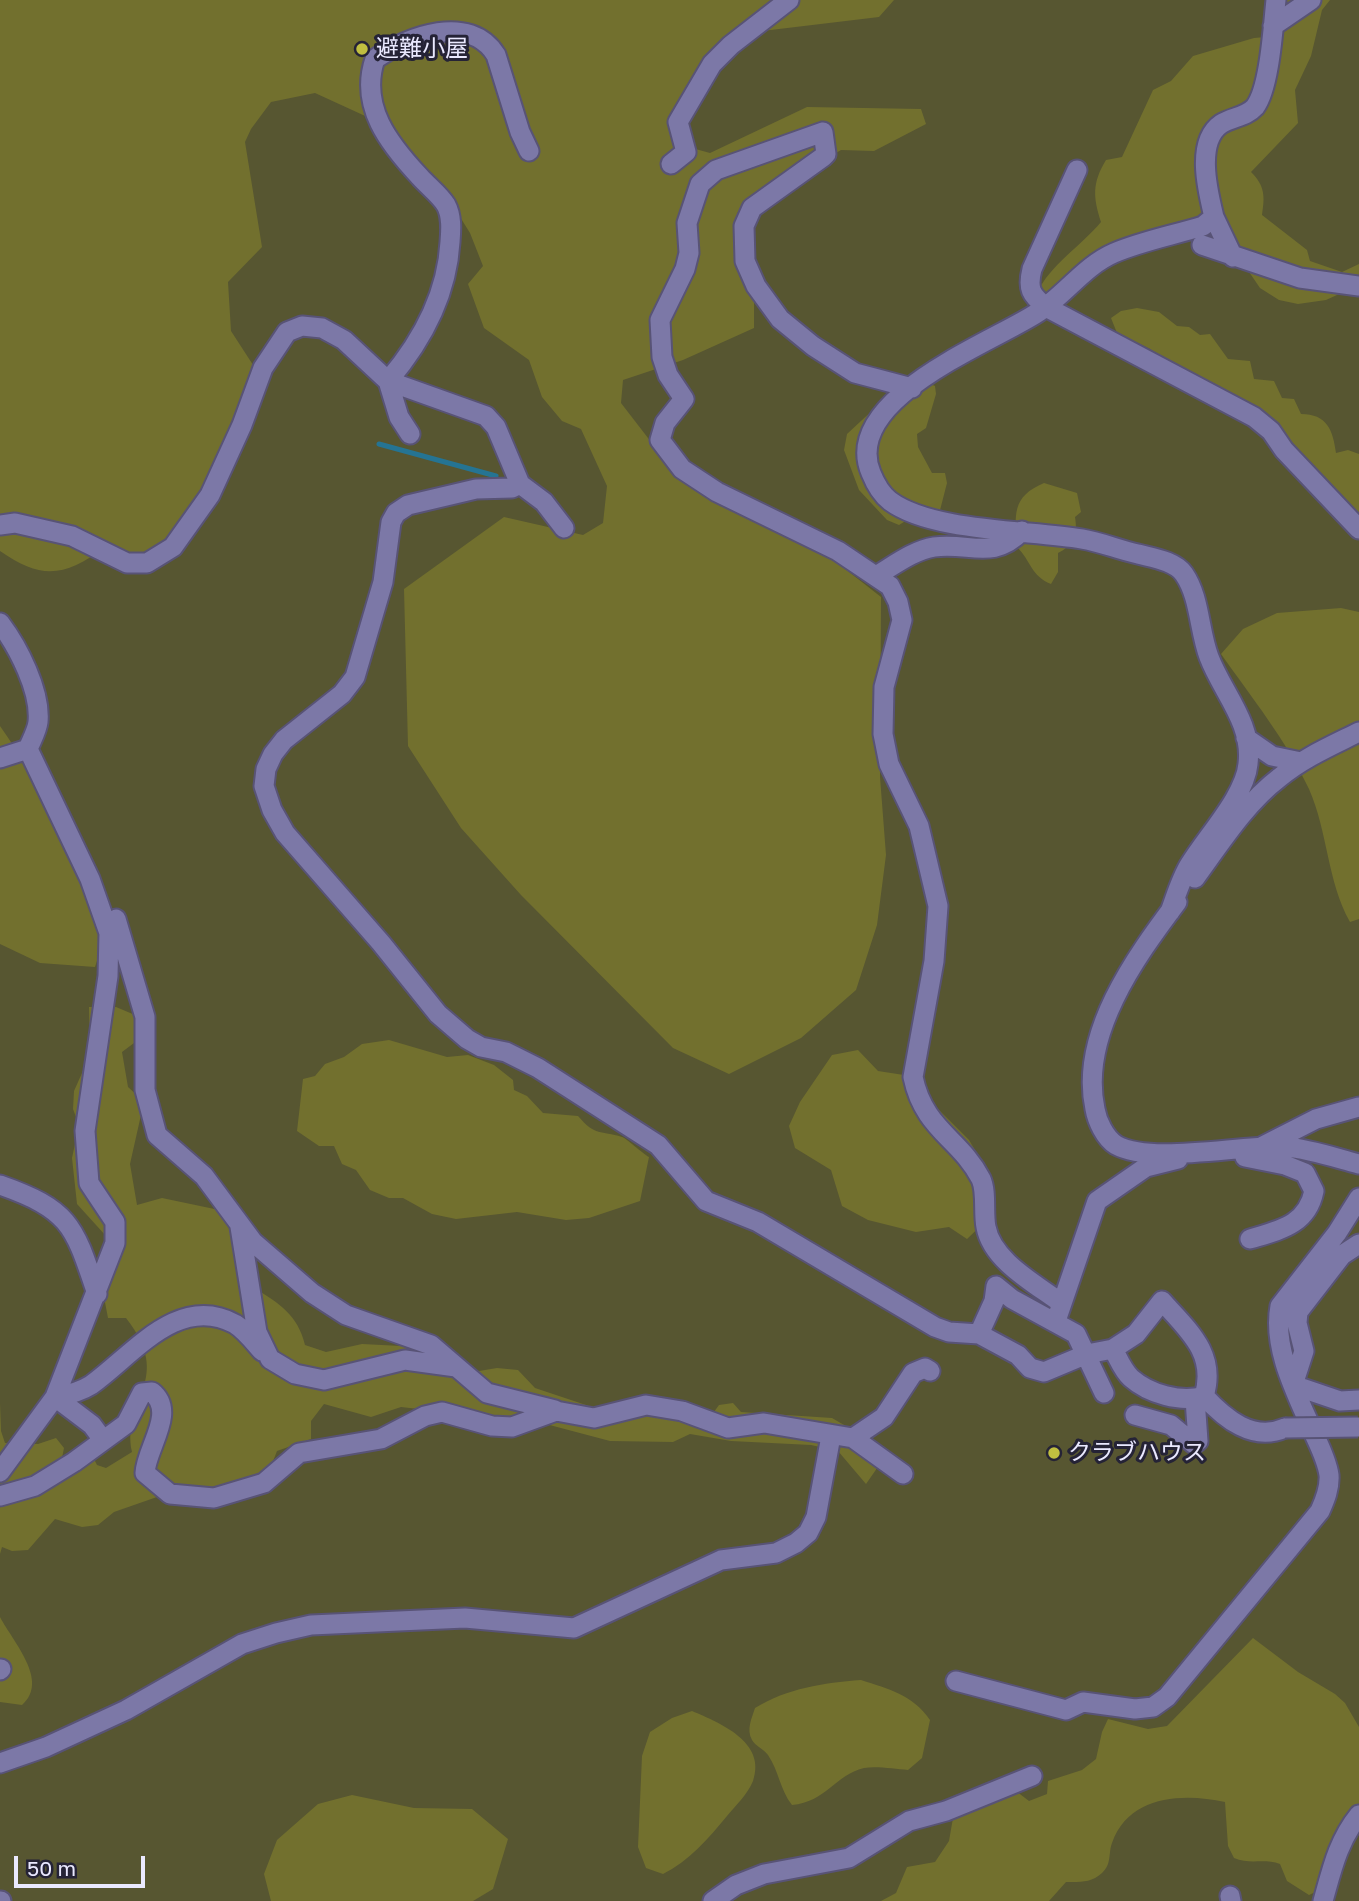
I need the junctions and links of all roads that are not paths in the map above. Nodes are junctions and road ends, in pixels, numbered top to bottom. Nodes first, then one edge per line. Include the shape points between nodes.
1 (789, 0) edge
2 (1276, 0) edge
3 (1311, 0) edge
4 (1273, 26) junction
5 (529, 151) dead end
6 (671, 164) dead end
7 (1077, 170) dead end
8 (1214, 217) junction
9 (1202, 245) dead end
10 (1233, 257) junction
11 (1359, 286) edge
12 (1046, 307) junction
13 (388, 382) junction
14 (912, 387) junction
15 (410, 434) dead end
16 (520, 484) junction
17 (0, 526) edge
18 (564, 528) dead end
19 (1359, 529) edge
20 (1022, 531) junction
21 (876, 576) junction
22 (0, 623) edge
23 (1359, 732) edge
24 (1246, 738) junction
25 (28, 749) junction
26 (0, 758) edge
27 (1301, 762) junction
28 (90, 879) junction
29 (1170, 912) junction
30 (1359, 1107) edge
31 (1209, 1150) junction
32 (1255, 1150) junction
33 (1359, 1164) edge
34 (0, 1185) edge
35 (1359, 1198) edge
36 (239, 1220) junction
37 (1250, 1239) dead end
38 (1359, 1244) edge
39 (97, 1294) junction
40 (1058, 1312) junction
41 (979, 1334) junction
42 (1113, 1349) junction
43 (1087, 1354) junction
44 (270, 1359) junction
45 (461, 1368) junction
46 (930, 1371) dead end
47 (1293, 1385) junction
48 (1104, 1393) dead end
49 (55, 1397) junction
50 (1200, 1398) junction
51 (1359, 1400) edge
52 (556, 1411) junction
53 (1135, 1415) dead end
54 (1359, 1427) edge
55 (1359, 1434) edge
56 (831, 1436) junction
57 (853, 1438) junction
58 (103, 1440) junction
59 (0, 1472) edge
60 (902, 1474) dead end
61 (0, 1496) edge
62 (956, 1681) dead end
63 (0, 1763) edge
64 (1032, 1776) dead end
65 (1359, 1815) edge
66 (713, 1901) edge
67 (1323, 1901) edge

1 - 6 street via 712,64 678,122 686,152
2 - 4 street
3 - 4 street
4 - 8 street via 1262,91 1254,107 1212,133 1206,157
5 - 13 street via 496,55 474,34 442,32 413,38 375,59 369,92 375,112 399,154 446,205 451,224 446,282 425,329
7 - 12 street via 1028,283 1031,295
8 - 10 street
8 - 12 street via 1203,226 1114,253
9 - 10 street
10 - 11 street via 1300,278
12 - 14 street via 955,357
12 - 19 street via 1254,417
13 - 15 street via 399,417
13 - 16 street via 485,416 496,428
13 - 17 street via 344,340 322,328 302,326 287,332 263,368 210,495 173,547 147,563 127,563 72,536 15,523
14 - 20 street via 871,430 868,465 876,485 909,513
14 - 21 street via 855,373 813,346 780,319 745,261 744,226 752,208 826,154 823,132 716,170 700,184 687,223 685,269 660,320 662,358 684,399 664,423 660,440 682,469 708,486 838,551
16 - 18 street via 544,502
16 - 41 street via 476,489 408,505 396,513 383,582 355,677 273,754 264,786 272,810 285,833 438,1014 467,1039 538,1068 658,1144 706,1201 758,1222 934,1326
20 - 21 street via 1009,545 998,548 933,547
20 - 24 street via 1084,539 1166,562 1182,571 1192,588 1210,661 1236,704
21 - 40 street via 890,586 902,620 884,687 883,734 889,764 919,826 938,906 936,951 913,1077 917,1097 926,1115 982,1181 986,1230 992,1241
22 - 25 street via 35,697 38,722
23 - 27 street
24 - 27 street via 1272,756
24 - 29 street via 1248,764 1239,790 1188,867
25 - 26 street
25 - 28 street
27 - 29 street via 1276,779 1242,816
28 - 36 street via 108,892 145,1017 145,1090 158,1135 204,1176
28 - 39 street via 111,952 85,1131 89,1183 115,1222 115,1243
29 - 31 street via 1124,983 1098,1039 1091,1069 1092,1096 1096,1116 1115,1144 1162,1152
30 - 32 street via 1316,1119
31 - 32 street
31 - 37 street via 1284,1165 1305,1173 1312,1182 1312,1201 1302,1218 1284,1230
31 - 40 street via 1146,1167 1097,1201
32 - 33 street via 1289,1147
34 - 39 street via 34,1197 69,1224
35 - 47 street via 1280,1306 1278,1328
36 - 44 street via 257,1332
36 - 45 street via 253,1241 312,1293 346,1315 431,1345
38 - 47 street via 1342,1255 1298,1312 1304,1351
39 - 49 street
40 - 41 street via 1012,1299 996,1286
40 - 43 street
41 - 43 street via 1018,1355 1030,1368 1044,1372
42 - 43 street
42 - 50 street via 1130,1377 1140,1384 1158,1393
42 - 50 street via 1136,1334 1162,1301 1205,1354 1209,1382
43 - 48 street
44 - 45 street via 295,1374 324,1380 405,1360
44 - 49 street via 237,1325 191,1314 157,1331 89,1386
45 - 52 street via 487,1393
46 - 57 street via 925,1368 913,1373 884,1416
47 - 51 street via 1340,1401
47 - 62 street via 1326,1464 1327,1495 1320,1511 1167,1697 1153,1707 1083,1702 1066,1710
49 - 58 street via 92,1425
49 - 59 street
50 - 53 street via 1199,1435 1194,1444 1171,1425
50 - 54 street, bridge via 1222,1416 1271,1434 1285,1428
52 - 56 street via 594,1418 655,1406 681,1410 728,1428 764,1423
52 - 58 street via 512,1427 442,1412 425,1416 381,1439 299,1453 264,1483 214,1497 170,1494 145,1473 162,1411 159,1397 152,1392 142,1393 126,1424
54 - 55 street
56 - 57 street
56 - 63 street via 816,1517 796,1543 776,1553 721,1560 574,1628 465,1618 311,1625 276,1633 242,1644 126,1710
57 - 60 street
58 - 61 street via 36,1486
64 - 66 street via 901,1825 849,1858 764,1874
65 - 67 street via 1336,1851

